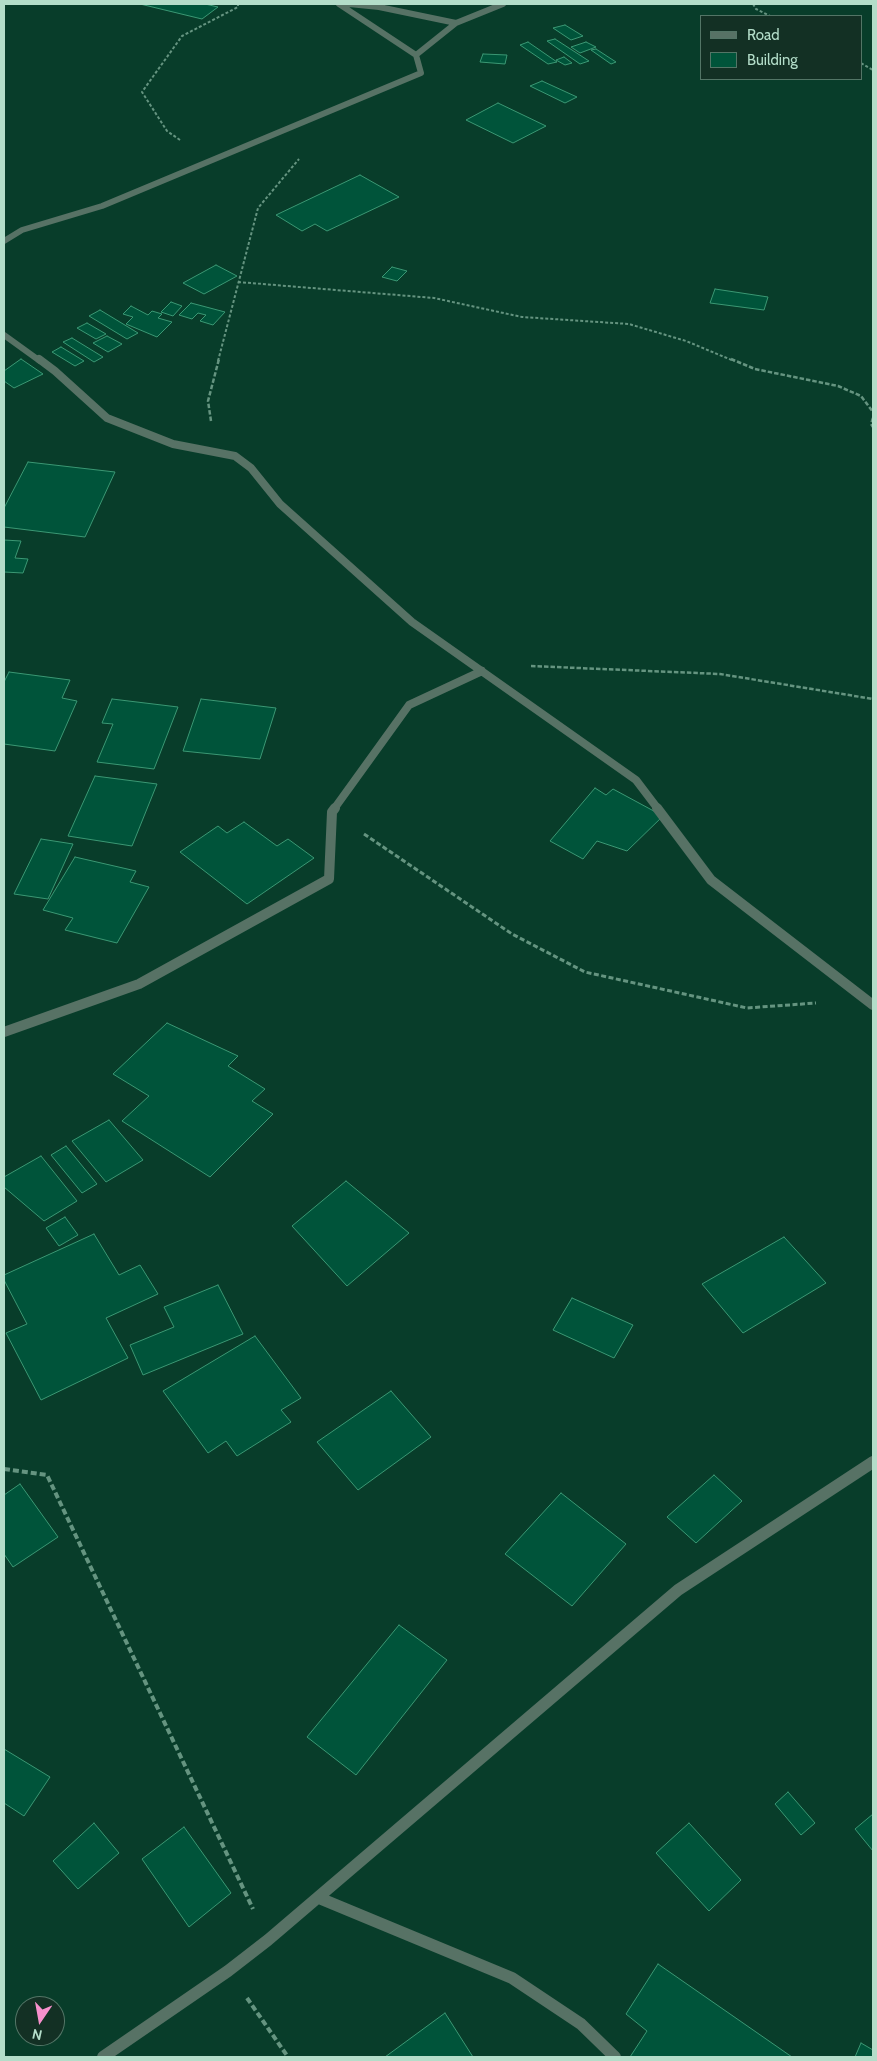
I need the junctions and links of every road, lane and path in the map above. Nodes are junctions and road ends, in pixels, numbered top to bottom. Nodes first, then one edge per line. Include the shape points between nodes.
1 (238, 4) edge
2 (339, 4) edge
3 (349, 4) edge
4 (503, 4) edge
5 (753, 4) edge
6 (768, 15) edge
7 (456, 23) junction
8 (416, 55) junction
9 (862, 64) edge
10 (873, 70) edge
11 (295, 127) junction
12 (211, 161) junction
13 (4, 241) edge
14 (238, 282) junction
15 (4, 335) edge
16 (873, 412) edge
17 (873, 418) edge
18 (873, 427) edge
19 (216, 452) junction
20 (530, 666) dead end
21 (482, 671) junction
22 (873, 699) edge
23 (332, 812) junction
24 (870, 1002) edge
25 (4, 1032) edge
26 (873, 1462) edge
27 (4, 1469) edge
28 (319, 1898) junction
29 (268, 1940) junction
30 (228, 1971) junction
31 (103, 2057) edge
32 (288, 2057) edge
33 (615, 2057) edge

1 - 12 path via 238,7 182,36 142,92 167,131
2 - 8 street
3 - 7 street via 379,6
4 - 7 street
5 - 6 path
7 - 8 street
8 - 11 street via 421,73
9 - 10 path
11 - 12 street
11 - 14 path via 301,157 258,208
12 - 13 street via 102,206 22,230
14 - 16 path via 434,298 522,317 629,324 686,341 754,369 838,386 861,396
14 - 19 path via 208,401
15 - 19 street via 55,371 108,418 173,444
17 - 18 path
19 - 21 street via 235,456 251,468 280,504 412,622
20 - 22 path via 720,674
21 - 23 street via 409,706
21 - 24 street via 636,780 711,880
23 - 24 path via 512,934 585,972 747,1008
23 - 25 street via 329,879 139,984
26 - 28 street via 678,1590
27 - 29 path via 47,1475
28 - 29 street
28 - 33 street via 512,1978 581,2024
29 - 30 street
30 - 31 street
30 - 32 path

